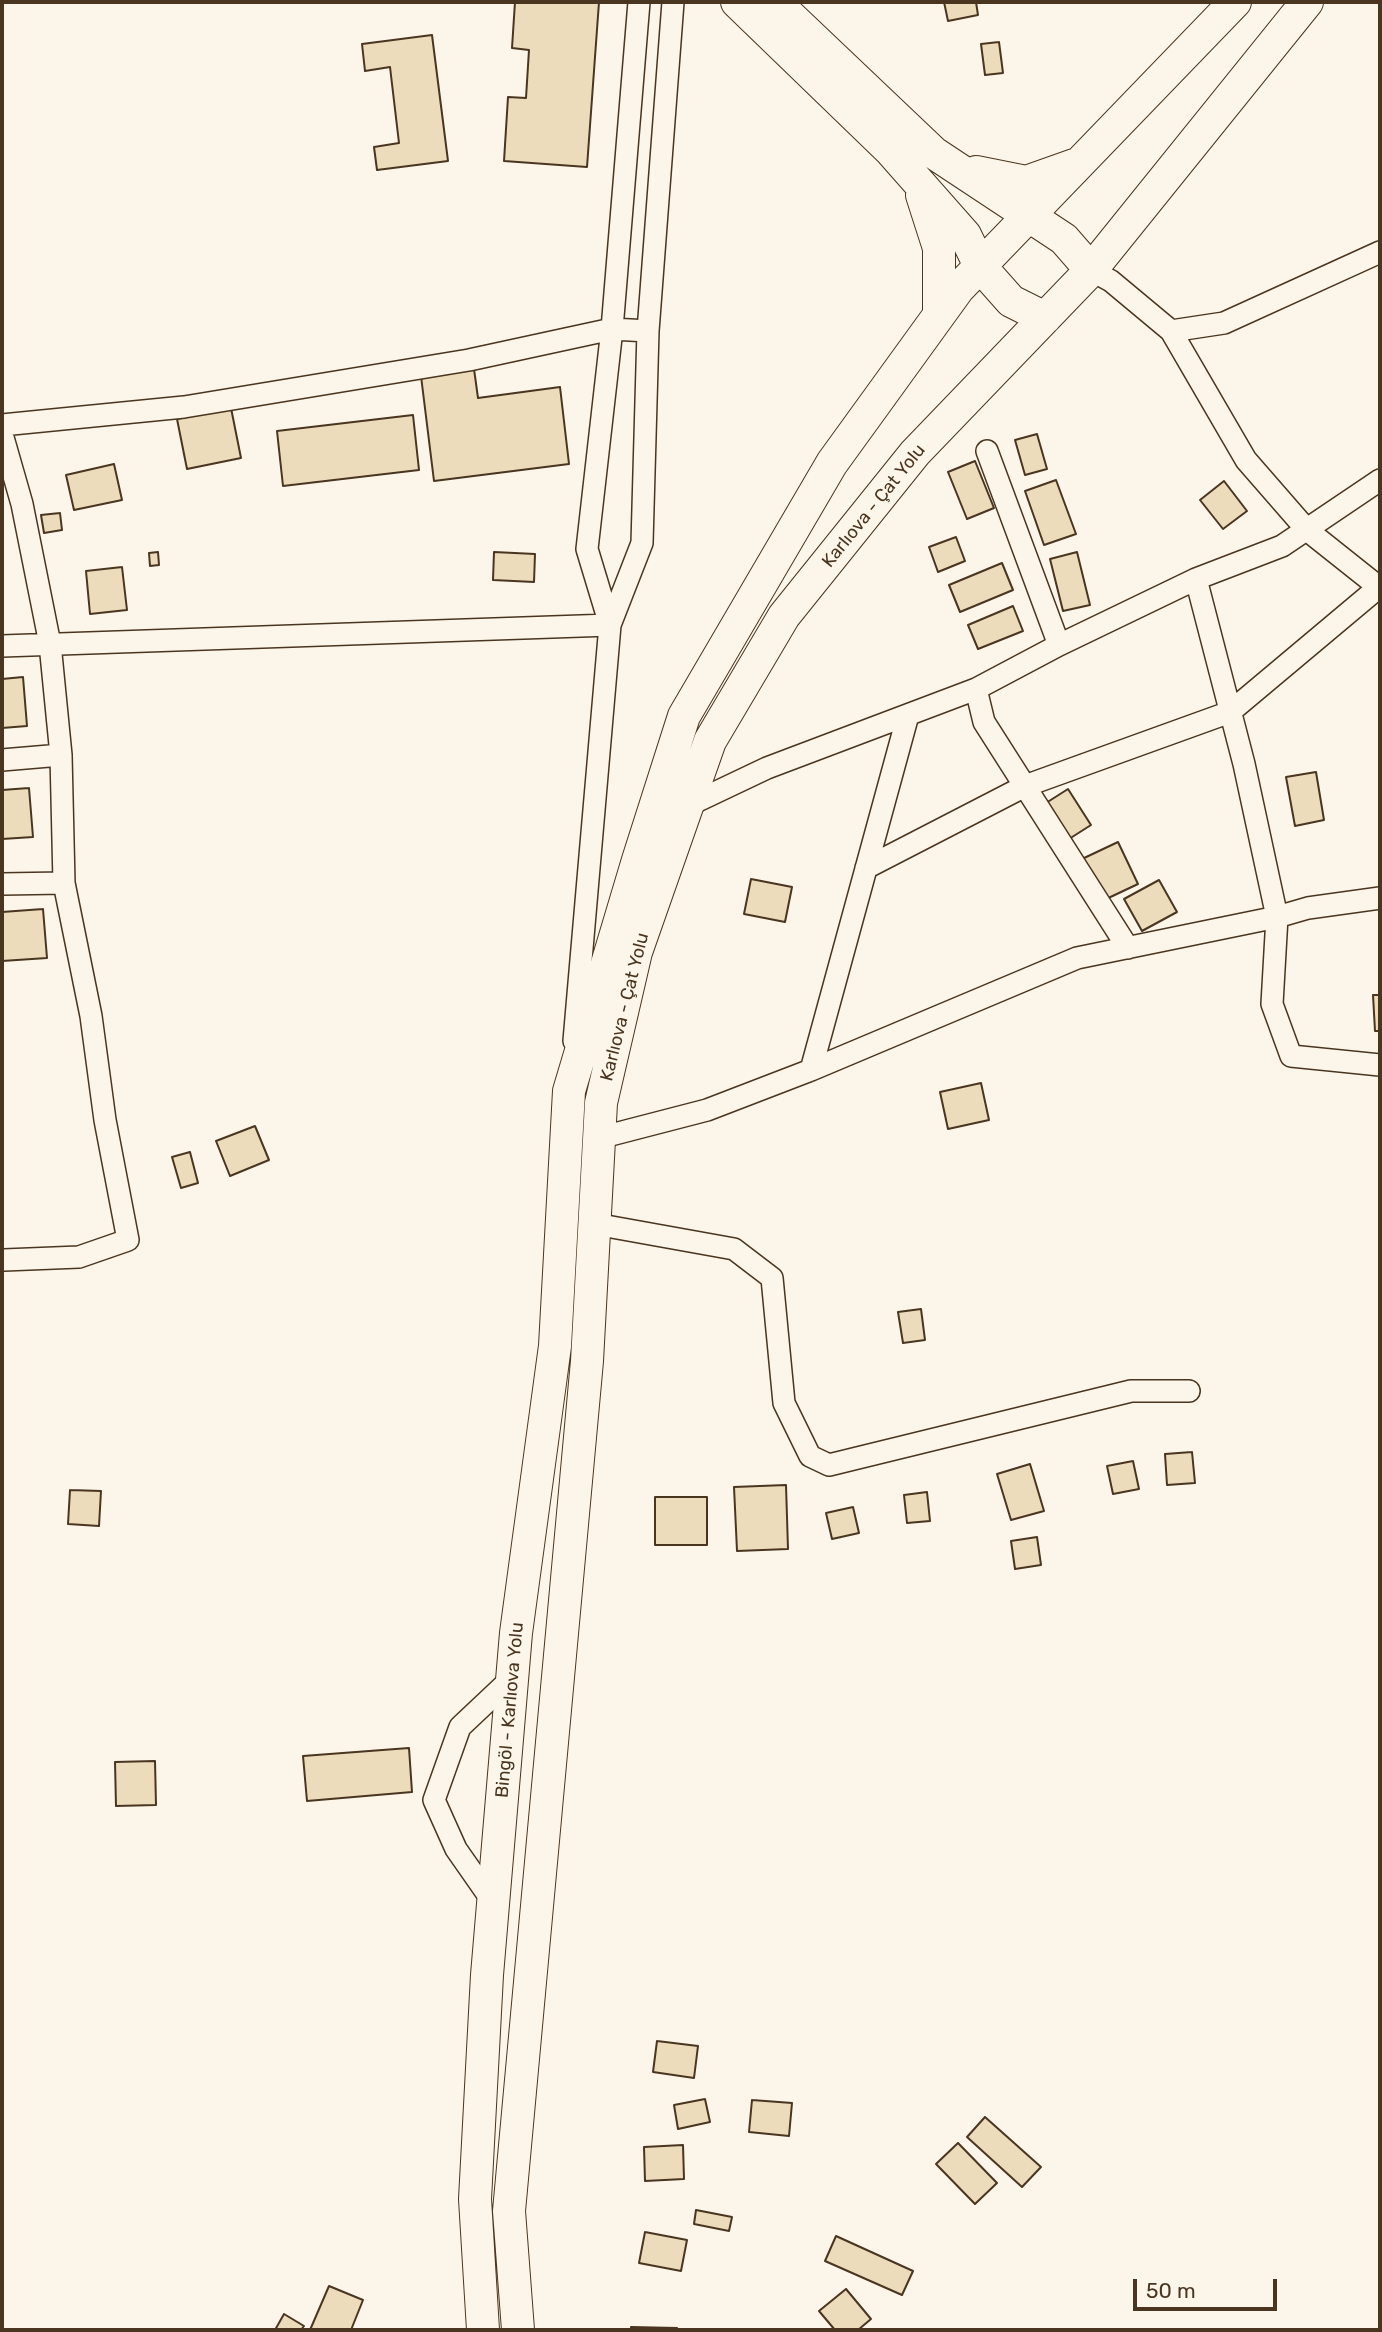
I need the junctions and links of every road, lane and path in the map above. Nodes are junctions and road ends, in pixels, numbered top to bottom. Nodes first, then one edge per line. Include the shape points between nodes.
1 (639, 2) edge
2 (673, 2) edge
3 (737, 2) edge
4 (775, 2) edge
5 (1235, 2) edge
6 (1307, 2) edge
7 (1079, 163) junction
8 (959, 169) junction
9 (917, 181) junction
10 (1030, 215) junction
11 (1380, 252) edge
12 (981, 265) junction
13 (1091, 270) junction
14 (939, 315) junction
15 (1045, 318) junction
16 (612, 330) junction
17 (648, 331) junction
18 (1171, 331) junction
19 (2, 425) edge
20 (2, 434) edge
21 (987, 451) dead end
22 (1380, 480) edge
23 (12, 505) edge
24 (1307, 530) junction
25 (1196, 579) junction
26 (1380, 587) edge
27 (610, 625) junction
28 (50, 644) junction
29 (1059, 645) junction
30 (2, 646) edge
31 (976, 689) junction
32 (1230, 712) junction
33 (908, 715) junction
34 (61, 755) junction
35 (2, 760) edge
36 (1025, 786) junction
37 (687, 806) junction
38 (866, 868) junction
39 (64, 883) junction
40 (2, 884) edge
41 (1380, 898) edge
42 (1277, 917) junction
43 (1128, 948) junction
44 (1380, 1065) edge
45 (811, 1070) junction
46 (569, 1091) junction
47 (599, 1138) junction
48 (595, 1224) junction
49 (4, 1259) dead end
50 (1189, 1391) dead end
51 (512, 1678) junction
52 (493, 1902) junction
53 (483, 2330) edge
54 (519, 2330) edge

1 - 16 street
2 - 17 street
3 - 9 highway
4 - 8 highway via 934,153
5 - 7 highway, Karlıova - Çat Yolu
6 - 13 highway, Karlıova - Çat Yolu
7 - 8 highway via 1026,182
7 - 10 highway, Karlıova - Çat Yolu
8 - 10 highway
9 - 12 highway via 965,235
9 - 14 highway via 939,248
10 - 12 highway, Karlıova - Çat Yolu
10 - 13 highway via 1064,239
11 - 18 street via 1224,323
12 - 14 highway, Karlıova - Çat Yolu
12 - 15 highway via 1011,301
13 - 15 highway, Karlıova - Çat Yolu
13 - 18 street
14 - 46 highway, Karlıova - Çat Yolu via 832,463 684,716
15 - 37 highway, Karlıova - Çat Yolu via 915,453 784,616 710,741
16 - 17 street
16 - 19 street via 469,360 197,405
16 - 27 street via 587,549
17 - 27 street via 642,543
18 - 24 street via 1246,460
20 - 23 street
21 - 29 street
22 - 24 street
23 - 28 street
24 - 25 street via 1282,546
24 - 26 street
25 - 29 street
25 - 32 street
26 - 32 street
27 - 28 street
27 - 46 street
28 - 30 street
28 - 34 street
29 - 31 street
31 - 33 street
31 - 36 street via 984,722
32 - 36 street
32 - 42 street
33 - 37 street via 767,768
33 - 38 street
34 - 35 street
34 - 39 street
36 - 38 street
36 - 43 street
37 - 47 highway, Karlıova - Çat Yolu via 636,952 601,1103
38 - 45 street
39 - 40 street
39 - 49 street via 128,1240 79,1257
41 - 42 street
42 - 43 street
42 - 44 street via 1272,1004 1292,1056
43 - 45 street via 1077,958
45 - 47 street via 707,1110
46 - 51 highway, Bingöl - Karlıova Yolu via 555,1346
47 - 48 highway
48 - 50 street via 734,1250 772,1278 784,1403 810,1456 829,1465 1131,1391
48 - 54 highway via 587,1361 509,2211
51 - 52 highway, Bingöl - Karlıova Yolu
51 - 52 street via 460,1727 434,1800 456,1849
52 - 53 highway, Bingöl - Karlıova Yolu via 475,2199

